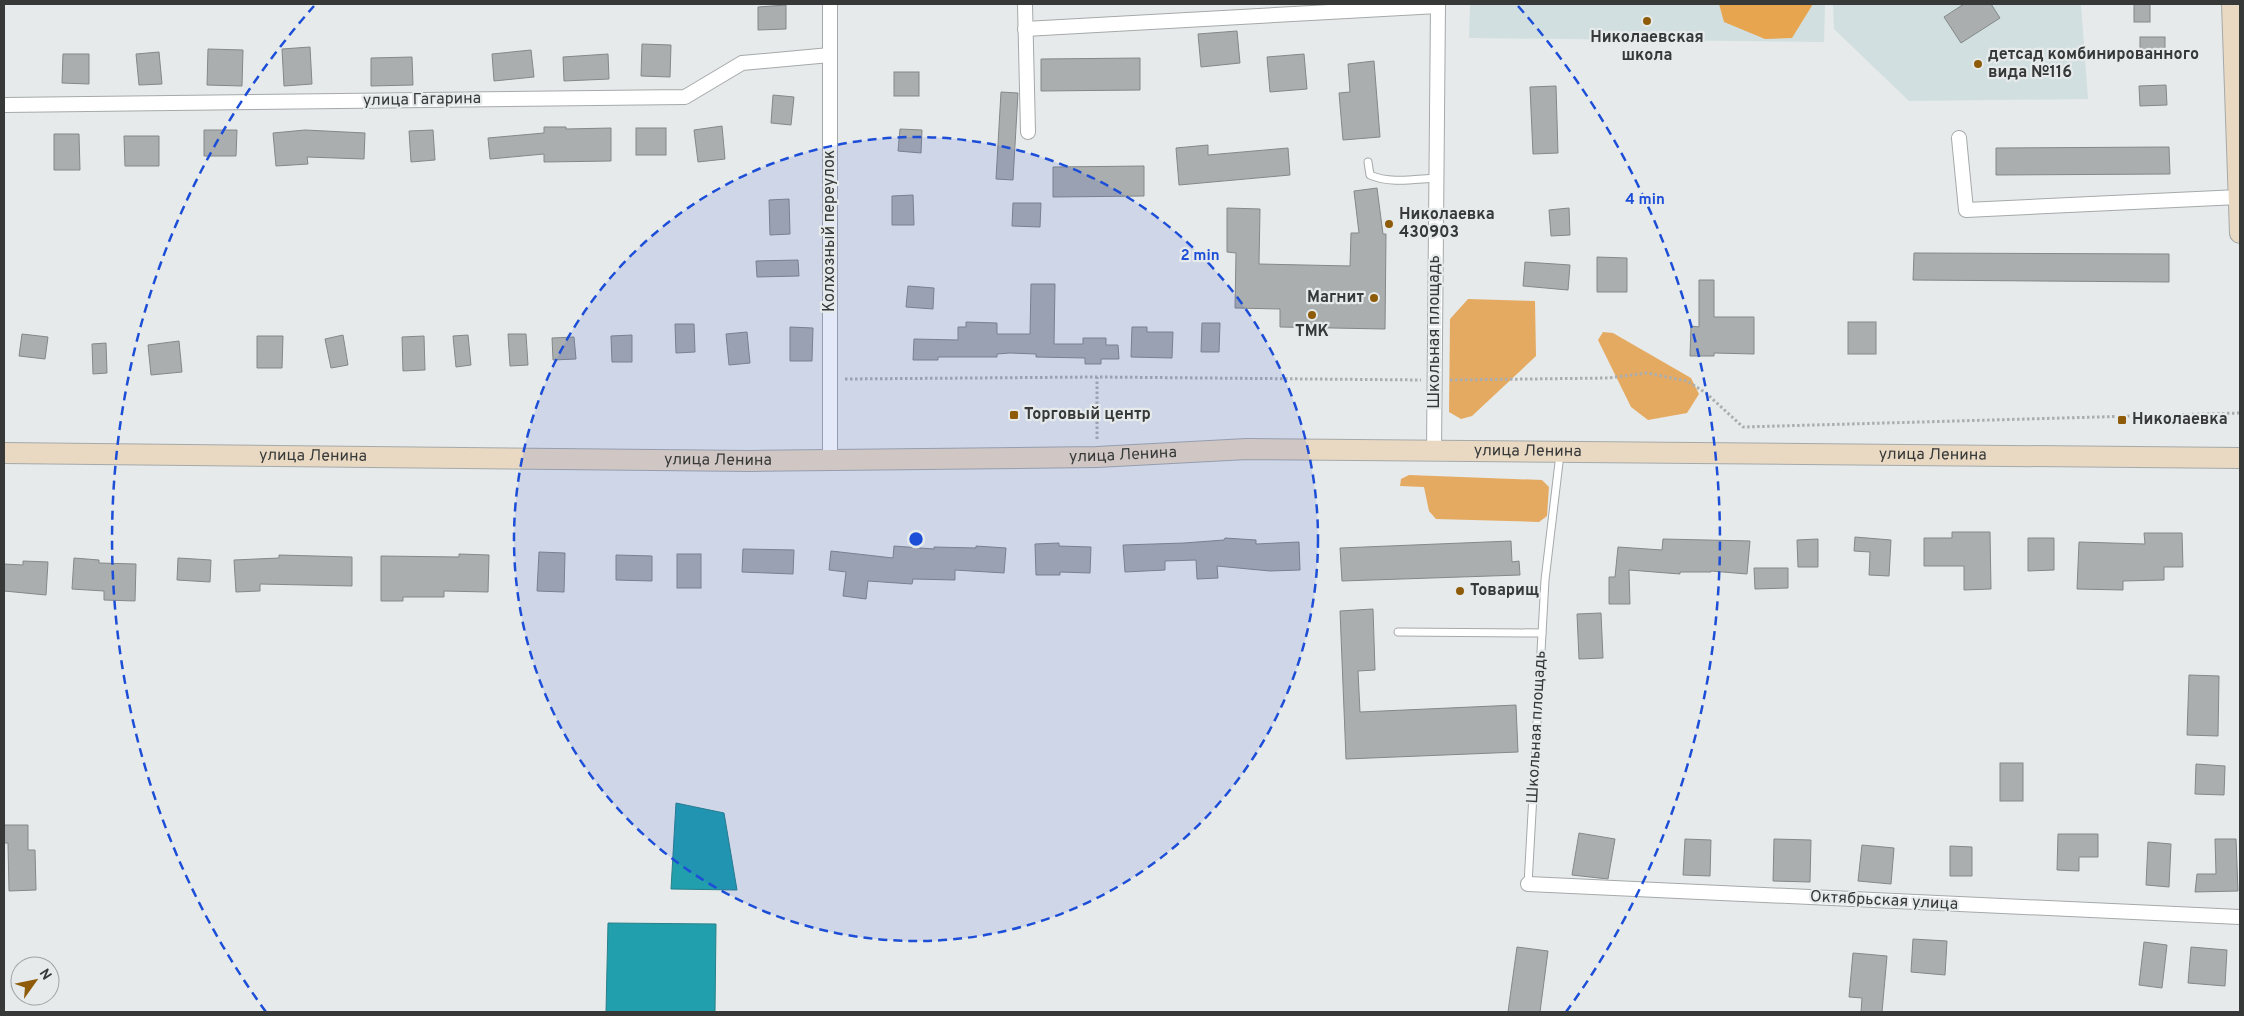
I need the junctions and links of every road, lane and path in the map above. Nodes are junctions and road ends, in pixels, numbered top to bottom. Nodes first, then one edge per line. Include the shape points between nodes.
1 (830, 4) edge
2 (1024, 4) edge
3 (2232, 4) edge
4 (1438, 5) edge
5 (1024, 29) junction
6 (830, 55) junction
7 (4, 105) edge
8 (1028, 132) dead end
9 (1959, 138) dead end
10 (1368, 162) dead end
11 (1436, 178) junction
12 (2239, 197) junction
13 (2240, 232) edge
14 (1097, 377) junction
15 (830, 379) junction
16 (1434, 380) junction
17 (2240, 413) edge
18 (1434, 451) junction
19 (1560, 451) junction
20 (4, 453) edge
21 (1098, 457) junction
22 (2240, 458) edge
23 (830, 459) junction
24 (1398, 632) dead end
25 (1542, 634) junction
26 (1528, 884) joint
27 (2240, 917) edge

1 - 6 street, Колхозный переулок
2 - 5 street
3 - 12 main road
4 - 5 street
4 - 11 street, Школьная площадь
5 - 8 street
6 - 7 street, улица Гагарина via 742,62 684,97
6 - 15 street, Колхозный переулок
9 - 12 street via 1966,210
10 - 11 lane via 1370,175 1377,178
11 - 16 street, Школьная площадь
12 - 13 main road
14 - 15 path
14 - 16 path
14 - 21 path
15 - 23 street, Колхозный переулок
16 - 17 path via 1608,378 1648,373 1687,381 1706,393 1742,428
16 - 18 street, Школьная площадь
18 - 19 main road, улица Ленина
18 - 21 main road, улица Ленина via 1247,449
19 - 22 main road, улица Ленина
19 - 25 lane, Школьная площадь
20 - 23 main road, улица Ленина via 751,461
21 - 23 main road, улица Ленина
24 - 25 lane
25 - 26 lane, Школьная площадь
26 - 27 street, Октябрьская улица

